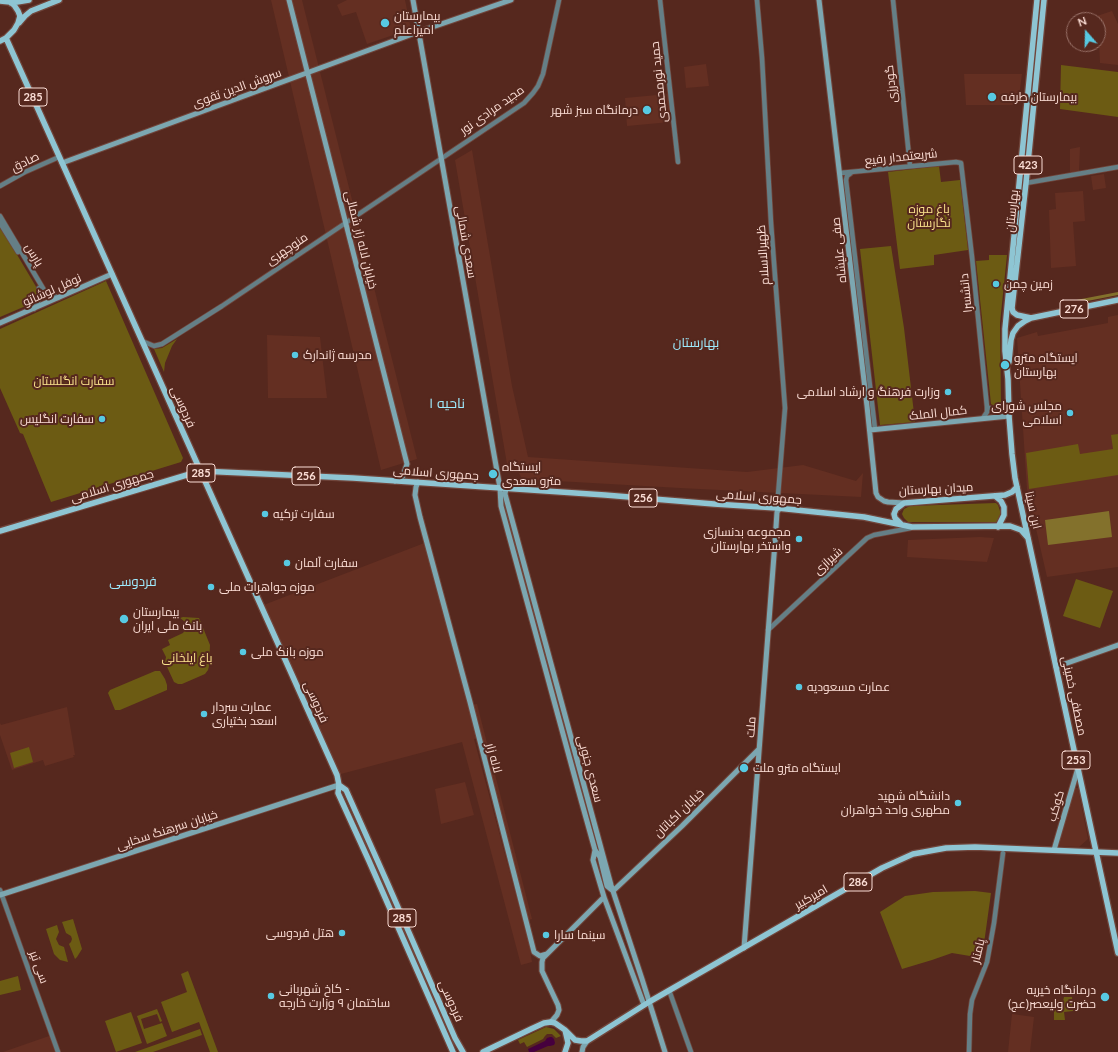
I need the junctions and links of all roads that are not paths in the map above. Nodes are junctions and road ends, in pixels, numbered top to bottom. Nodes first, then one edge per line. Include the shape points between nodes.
1 (29, 0) edge
2 (58, 0) edge
3 (289, 0) edge
4 (413, 0) edge
5 (511, 0) edge
6 (559, 0) edge
7 (660, 0) edge
8 (757, 0) edge
9 (819, 0) edge
10 (893, 0) edge
11 (1037, 0) edge
12 (1044, 0) edge
13 (0, 1) edge
14 (11, 3) junction
15 (18, 25) junction
16 (418, 32) junction
17 (6, 38) junction
18 (0, 41) edge
19 (308, 72) junction
20 (59, 157) junction
21 (441, 157) junction
22 (678, 162) dead end
23 (62, 163) junction
24 (962, 165) joint
25 (910, 166) junction
26 (1118, 167) edge
27 (854, 172) junction
28 (840, 173) junction
29 (1026, 183) junction
30 (0, 186) edge
31 (0, 216) edge
32 (346, 222) junction
33 (0, 223) edge
34 (112, 274) junction
35 (42, 290) junction
36 (58, 298) junction
37 (1118, 300) edge
38 (34, 309) junction
39 (1031, 318) junction
40 (0, 323) edge
41 (142, 341) junction
42 (1008, 379) junction
43 (1010, 406) junction
44 (987, 407) junction
45 (1009, 416) junction
46 (984, 418) junction
47 (872, 429) junction
48 (200, 471) junction
49 (395, 481) junction
50 (418, 482) junction
51 (1017, 487) junction
52 (503, 488) junction
53 (995, 496) junction
54 (878, 498) joint
55 (904, 503) junction
56 (778, 508) junction
57 (511, 516) junction
58 (504, 518) junction
59 (901, 525) junction
60 (912, 527) junction
61 (998, 527) junction
62 (0, 531) edge
63 (1028, 538) junction
64 (768, 630) junction
65 (1118, 645) edge
66 (1056, 667) junction
67 (759, 749) junction
68 (1078, 767) junction
69 (339, 785) junction
70 (371, 846) junction
71 (363, 848) junction
72 (595, 850) junction
73 (1054, 850) junction
74 (1003, 851) junction
75 (1096, 852) junction
76 (1118, 853) edge
77 (377, 859) junction
78 (369, 862) junction
79 (387, 882) junction
80 (379, 885) junction
81 (613, 891) junction
82 (1, 893) edge
83 (604, 897) junction
84 (744, 948) junction
85 (1118, 953) edge
86 (547, 954) junction
87 (669, 990) junction
88 (438, 999) junction
89 (430, 1002) junction
90 (646, 1004) junction
91 (551, 1022) junction
92 (565, 1030) junction
93 (588, 1041) junction
94 (450, 1043) junction
95 (58, 1052) edge
96 (448, 1052) edge
97 (453, 1052) edge
98 (462, 1052) edge
99 (483, 1052) edge
100 (565, 1052) edge
101 (582, 1052) edge
102 (665, 1052) edge
103 (691, 1052) edge
104 (969, 1052) edge

1 - 14 main road
2 - 15 main road via 31,11
3 - 19 main road, خیابان لاله زار شمالی
4 - 16 main road, سعدی شمالی
5 - 16 main road, سروش الدین تقوی
6 - 21 street, مجید مرادی نور via 543,74 533,93 520,106
7 - 22 street, حمید نورمحمدی
8 - 56 street, ظهیرالاسلام via 785,408
9 - 28 main road, صفی علیشاه
10 - 25 street, گودرزی
11 - 42 main road, بهارستان / 423 via 1005,329
12 - 29 main road, بهارستان / 423
13 - 14 main road
14 - 15 main road via 19,12
15 - 17 main road
16 - 19 main road, سروش الدین تقوی
16 - 21 main road, سعدی شمالی
17 - 18 main road
17 - 20 main road, فردوسی / 285
19 - 23 main road, سروش الدین تقوی
19 - 32 main road, خیابان لاله زار شمالی
20 - 23 main road, فردوسی
20 - 30 street, صادق
21 - 32 street, منوچهری
21 - 52 main road, سعدی شمالی
23 - 34 main road, فردوسی / 285
24 - 25 street, شریعتمدار رفیع via 958,162
24 - 44 street, دانشسرا
25 - 27 street, شریعتمدار رفیع
26 - 29 street
27 - 28 street, شریعتمدار رفیع
27 - 47 street, صفی علیشاه via 848,175 846,180
28 - 47 main road, صفی علیشاه
29 - 39 main road, بهارستان / 423 via 1012,308 1017,315
31 - 35 street, پارس
32 - 41 street, منوچهری via 162,344 154,346
32 - 49 main road, خیابان لاله زار شمالی via 407,464 403,476
33 - 35 street, پارس
34 - 36 main road, نوفل لوشاتو
34 - 41 main road, فردوسی / 285
35 - 36 street, پارس
35 - 38 street
36 - 38 main road, نوفل لوشاتو
37 - 39 main road, 276
38 - 40 main road, نوفل لوشاتو
39 - 42 main road, بهارستان via 1018,326 1012,335
41 - 48 main road, فردوسی / 285
42 - 43 main road, بهارستان / 423
43 - 44 street via 992,409
43 - 45 main road, بهارستان / 423
44 - 46 street, دانشسرا
45 - 46 main road, کمال الملک
45 - 51 main road, بهارستان / 423
46 - 47 main road, کمال الملک
47 - 54 main road, صفی علیشاه
48 - 49 main road, جمهوری اسلامی / 256
48 - 62 main road, جمهوری اسلامی / 256
48 - 69 main road, فردوسی / 285 via 337,775
49 - 50 main road, جمهوری اسلامی / 256
50 - 52 main road, جمهوری اسلامی / 256
50 - 86 main road, لاله زار via 415,494 420,517 534,952 540,956
51 - 53 main road, میدان بهارستان via 1005,495
51 - 63 main road, ابن سینا
52 - 56 main road, جمهوری اسلامی / 256
52 - 57 main road, سعدی جنوبی
52 - 58 main road, سعدی جنوبی via 501,506
53 - 55 main road, میدان بهارستان
53 - 61 main road via 1004,507 1004,515
54 - 55 main road, میدان بهارستان via 888,502
55 - 59 main road via 894,514
56 - 59 main road, جمهوری اسلامی / 256 via 864,517
56 - 64 main road, ملت
57 - 58 main road
57 - 81 main road, سعدی جنوبی
58 - 72 main road, سعدی جنوبی
59 - 60 main road
60 - 61 main road
60 - 64 street, شیرازی via 867,538
61 - 63 main road via 1016,528
63 - 66 main road, مصطفی خمینی / 253
64 - 67 main road, ملت
65 - 66 main road
66 - 68 main road, مصطفی خمینی / 253
67 - 81 main road, خیابان اکباتان
67 - 84 main road, ملت
68 - 73 main road, کوکب
68 - 75 main road, مصطفی خمینی / 253
69 - 70 main road, فردوسی / 285 via 346,790
69 - 71 main road, فردوسی / 285 via 338,793
69 - 82 main road, خیابان سرهنگ سخایی
70 - 71 main road
70 - 77 main road, فردوسی / 285
71 - 78 main road, فردوسی / 285
72 - 81 main road via 600,857 607,886
72 - 83 main road, سعدی جنوبی via 593,860
73 - 74 main road, امیرکبیر / 286
73 - 75 main road, امیرکبیر / 286
74 - 84 main road, امیرکبیر / 286 via 946,848 913,854 882,868
74 - 104 street, پامنار via 987,962 972,1000
75 - 76 main road, امیرکبیر / 286
75 - 85 main road, مصطفی خمینی / 253
77 - 78 main road
77 - 79 main road, فردوسی / 285
78 - 80 main road, فردوسی / 285
79 - 80 main road
79 - 88 main road, فردوسی / 285
80 - 89 main road, فردوسی / 285
81 - 90 main road, سعدی جنوبی
82 - 95 street, سی تیر
83 - 86 main road
83 - 90 main road, سعدی جنوبی
84 - 87 main road, امیرکبیر / 286
86 - 91 main road via 543,958 542,971 559,1010
87 - 90 main road, امیرکبیر / 286
87 - 103 street
88 - 89 main road
88 - 98 main road, فردوسی / 285
89 - 94 main road, فردوسی / 285
90 - 93 main road, امیرکبیر / 286
90 - 102 main road, سعدی جنوبی
91 - 92 main road
91 - 99 main road via 530,1029
92 - 93 main road via 575,1040
92 - 100 main road via 568,1043
93 - 101 main road
94 - 96 main road
94 - 97 main road, فردوسی

